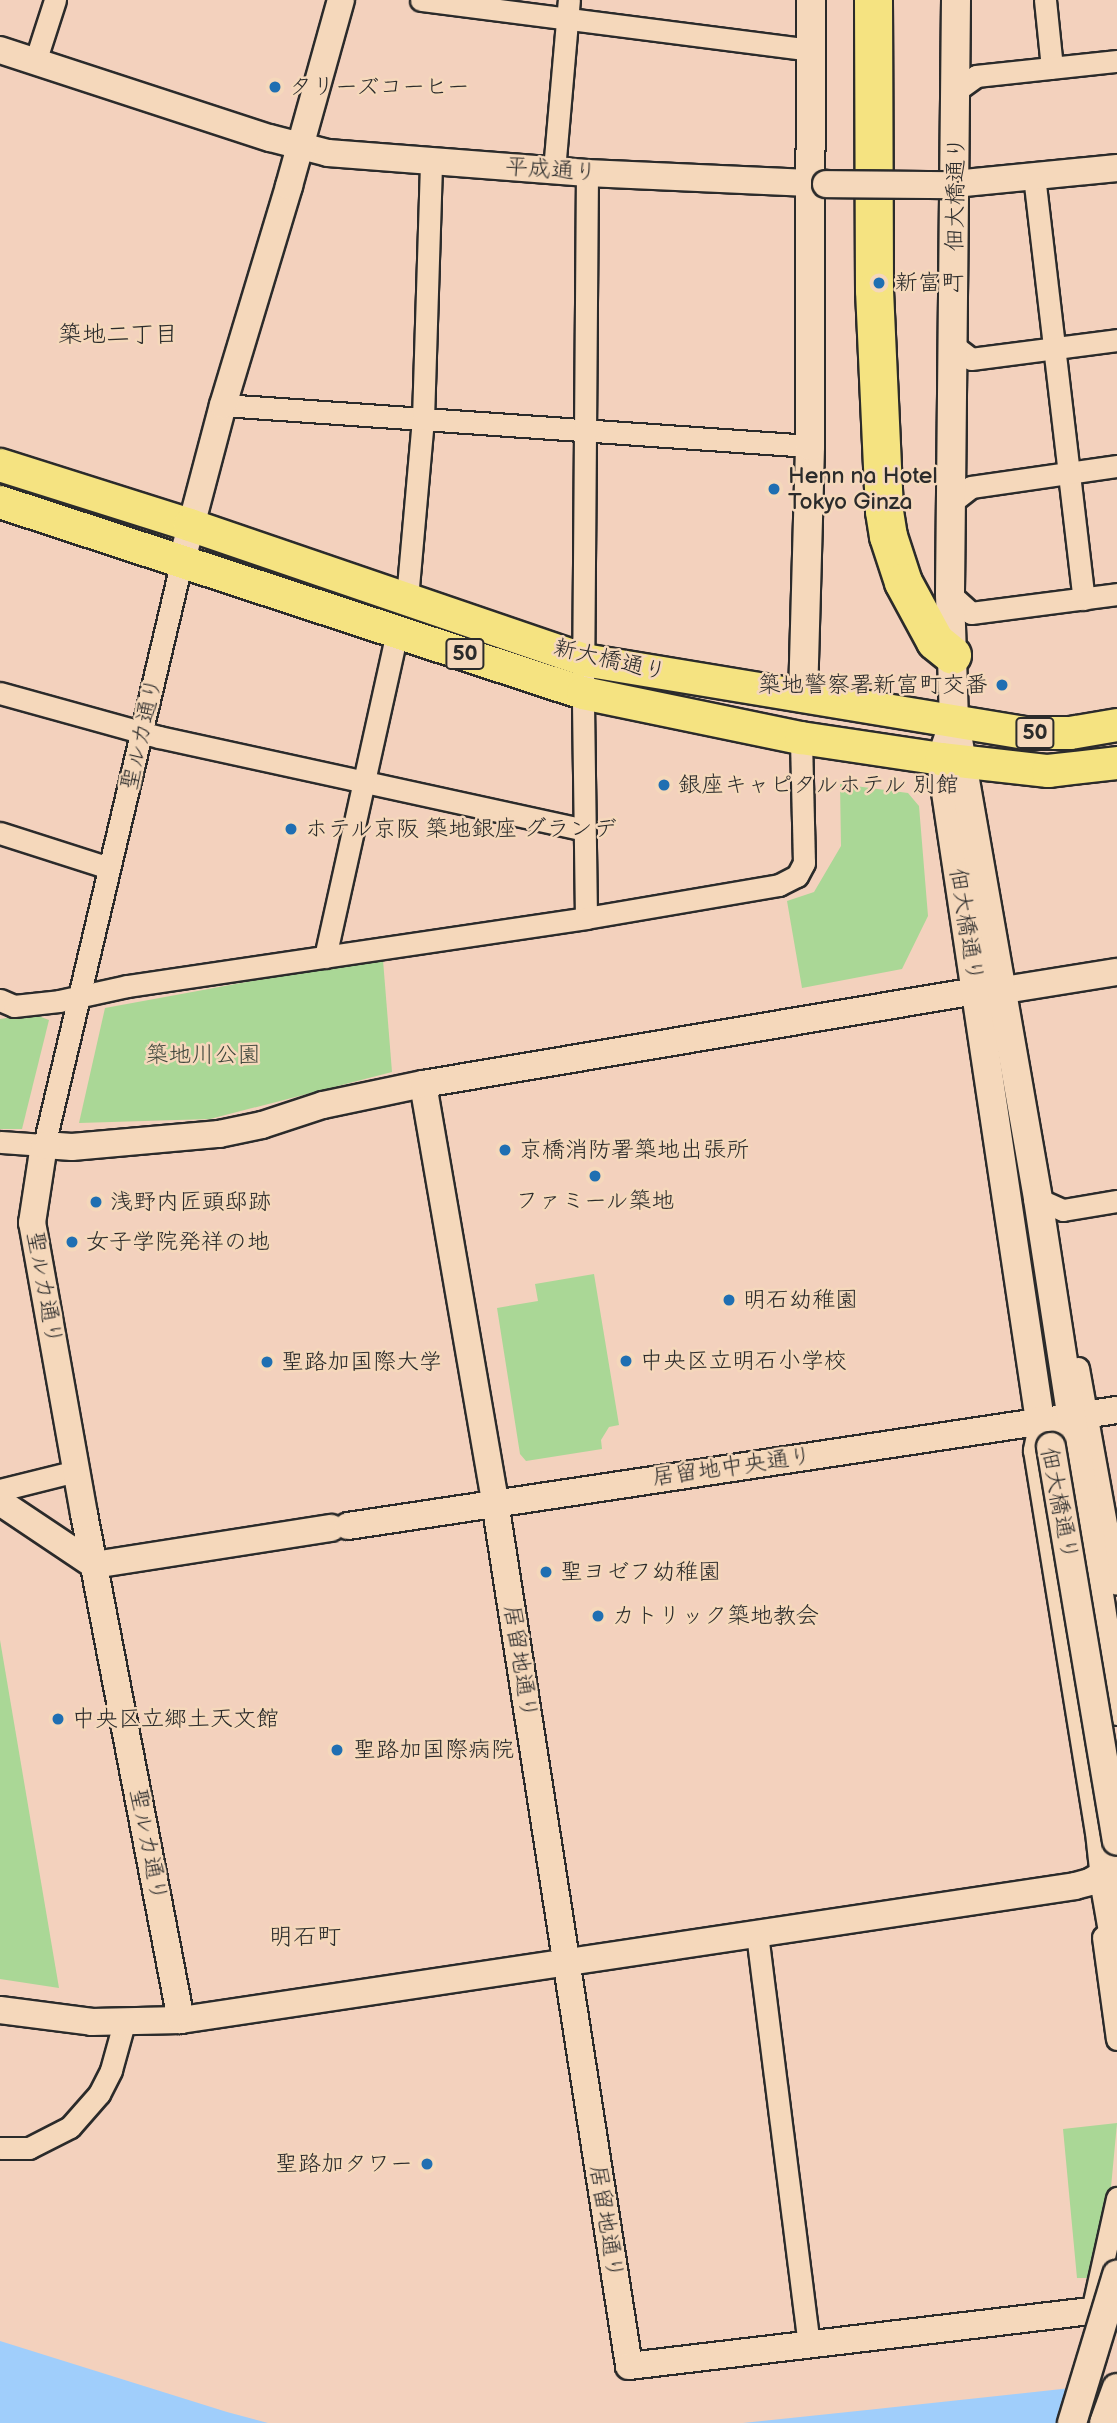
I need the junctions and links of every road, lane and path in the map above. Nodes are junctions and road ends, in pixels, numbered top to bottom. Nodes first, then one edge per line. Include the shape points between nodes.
1 (55, 0) edge
2 (341, 0) edge
3 (421, 0) edge
4 (811, 0) edge
5 (873, 0) edge
6 (888, 0) edge
7 (956, 0) edge
8 (1045, 0) edge
9 (569, 10) edge
10 (0, 50) edge
11 (812, 50) junction
12 (1117, 61) edge
13 (35, 62) junction
14 (1052, 68) junction
15 (957, 90) junction
16 (300, 146) junction
17 (431, 161) junction
18 (1117, 168) edge
19 (554, 170) junction
20 (587, 173) junction
21 (1034, 176) junction
22 (818, 184) junction
23 (950, 185) junction
24 (1117, 340) edge
25 (954, 346) junction
26 (1056, 348) junction
27 (223, 405) junction
28 (878, 409) junction
29 (423, 419) junction
30 (585, 430) junction
31 (810, 446) junction
32 (0, 465) edge
33 (1117, 466) edge
34 (1069, 473) junction
35 (0, 502) edge
36 (951, 502) junction
37 (190, 525) junction
38 (182, 560) junction
39 (950, 594) junction
40 (1117, 594) edge
41 (407, 598) junction
42 (1084, 599) junction
43 (397, 632) junction
44 (952, 655) junction
45 (583, 660) junction
46 (0, 693) edge
47 (583, 693) junction
48 (803, 698) junction
49 (954, 722) junction
50 (1117, 725) edge
51 (143, 733) junction
52 (802, 738) junction
53 (953, 761) junction
54 (1117, 763) edge
55 (364, 781) junction
56 (584, 830) junction
57 (0, 834) edge
58 (109, 868) junction
59 (586, 918) junction
60 (325, 957) junction
61 (1117, 972) edge
62 (990, 991) junction
63 (81, 997) junction
64 (0, 1000) edge
65 (423, 1084) junction
66 (0, 1142) edge
67 (44, 1146) junction
68 (1038, 1199) junction
69 (1117, 1202) edge
70 (1117, 1410) edge
71 (1078, 1416) junction
72 (1040, 1421) junction
73 (76, 1471) junction
74 (0, 1490) edge
75 (0, 1502) edge
76 (495, 1502) junction
77 (94, 1565) junction
78 (1117, 1584) edge
79 (1117, 1712) edge
80 (1117, 1840) edge
81 (1110, 1870) edge
82 (757, 1934) junction
83 (1117, 1954) edge
84 (566, 1963) junction
85 (0, 2010) edge
86 (181, 2020) junction
87 (124, 2023) junction
88 (1117, 2039) edge
89 (0, 2148) edge
90 (1117, 2198) edge
91 (1117, 2275) edge
92 (1105, 2310) edge
93 (1114, 2332) edge
94 (809, 2345) junction
95 (1117, 2388) edge
96 (1117, 2405) edge
97 (1073, 2423) edge
98 (1106, 2423) edge

1 - 13 street
2 - 16 street
3 - 9 street
4 - 11 main road
5 - 28 highway
6 - 28 highway
7 - 15 main road, 佃大橋通り
8 - 14 street
9 - 11 street
9 - 19 street
10 - 13 street, 平成通り
11 - 22 main road
12 - 14 street
13 - 16 street, 平成通り
14 - 15 street via 976,76
15 - 23 main road, 佃大橋通り
16 - 17 street, 平成通り via 328,153
16 - 27 street
17 - 19 street, 平成通り
17 - 29 street
18 - 21 street, 平成通り
19 - 20 street, 平成通り
20 - 22 street, 平成通り
20 - 30 street
21 - 23 street, 平成通り
21 - 26 street
22 - 23 street, 平成通り, bridge
22 - 31 main road
23 - 25 main road, 佃大橋通り
24 - 26 street
25 - 26 street via 971,359
25 - 36 main road, 佃大橋通り
26 - 34 street
27 - 29 street
27 - 37 street
28 - 44 highway via 884,511 895,562 929,633
29 - 30 street
29 - 41 street
30 - 31 street
30 - 45 street
31 - 48 main road
32 - 37 main road, 新大橋通り / 50
33 - 34 street
34 - 36 street via 971,487
34 - 42 street
35 - 38 main road, 新大橋通り / 50
36 - 39 main road, 佃大橋通り
37 - 38 street
37 - 41 main road, 新大橋通り / 50
38 - 43 main road, 新大橋通り / 50
38 - 51 street, 聖ルカ通り
39 - 42 street via 971,613
39 - 44 main road, 佃大橋通り
40 - 42 street
41 - 45 main road, 新大橋通り / 50
43 - 47 main road, 新大橋通り / 50
43 - 55 street
44 - 49 main road, 佃大橋通り
45 - 47 street
45 - 48 main road, 新大橋通り / 50
46 - 51 street
47 - 52 main road, 新大橋通り / 50
47 - 56 street
48 - 49 main road, 新大橋通り / 50
49 - 50 main road, 新大橋通り / 50 via 1049,734
49 - 53 main road, 佃大橋通り
51 - 55 street
51 - 58 street, 聖ルカ通り
52 - 53 main road, 新大橋通り / 50
52 - 59 street via 804,863 797,876 779,884
53 - 54 main road, 新大橋通り / 50 via 1048,771
53 - 62 main road, 佃大橋通り
55 - 56 street
55 - 60 street
56 - 59 street
57 - 58 street
58 - 63 street, 聖ルカ通り
59 - 60 street
60 - 63 street
61 - 62 street
62 - 65 street
62 - 68 main road, 佃大橋通り
62 - 72 main road, 佃大橋通り
63 - 64 street via 14,1006
63 - 67 street, 聖ルカ通り
65 - 67 street via 219,1134
65 - 76 street, 居留地通り
66 - 67 street
67 - 73 street, 聖ルカ通り via 32,1223
68 - 69 street via 1063,1210
68 - 71 main road, 佃大橋通り
70 - 71 street, 居留地中央通り
71 - 72 street, 居留地中央通り
71 - 78 street
71 - 79 main road, 佃大橋通り via 1081,1489
72 - 76 street, 居留地中央通り
72 - 80 main road, 佃大橋通り, bridge via 1051,1447
72 - 81 street via 1034,1450
73 - 74 street
73 - 77 street, 聖ルカ通り
75 - 77 street
76 - 77 street, 居留地中央通り
76 - 84 street, 居留地通り
77 - 86 street, 聖ルカ通り
81 - 82 street via 1074,1886
81 - 83 main road
81 - 88 street via 1100,1912
82 - 84 street
82 - 94 street
84 - 86 street
84 - 94 street, 居留地通り via 629,2366
85 - 87 street
86 - 87 street
87 - 89 street via 99,2094 70,2127 29,2148
90 - 92 street
91 - 97 main road, bridge
92 - 94 street
93 - 97 main road, bridge
95 - 98 main road
96 - 98 main road

